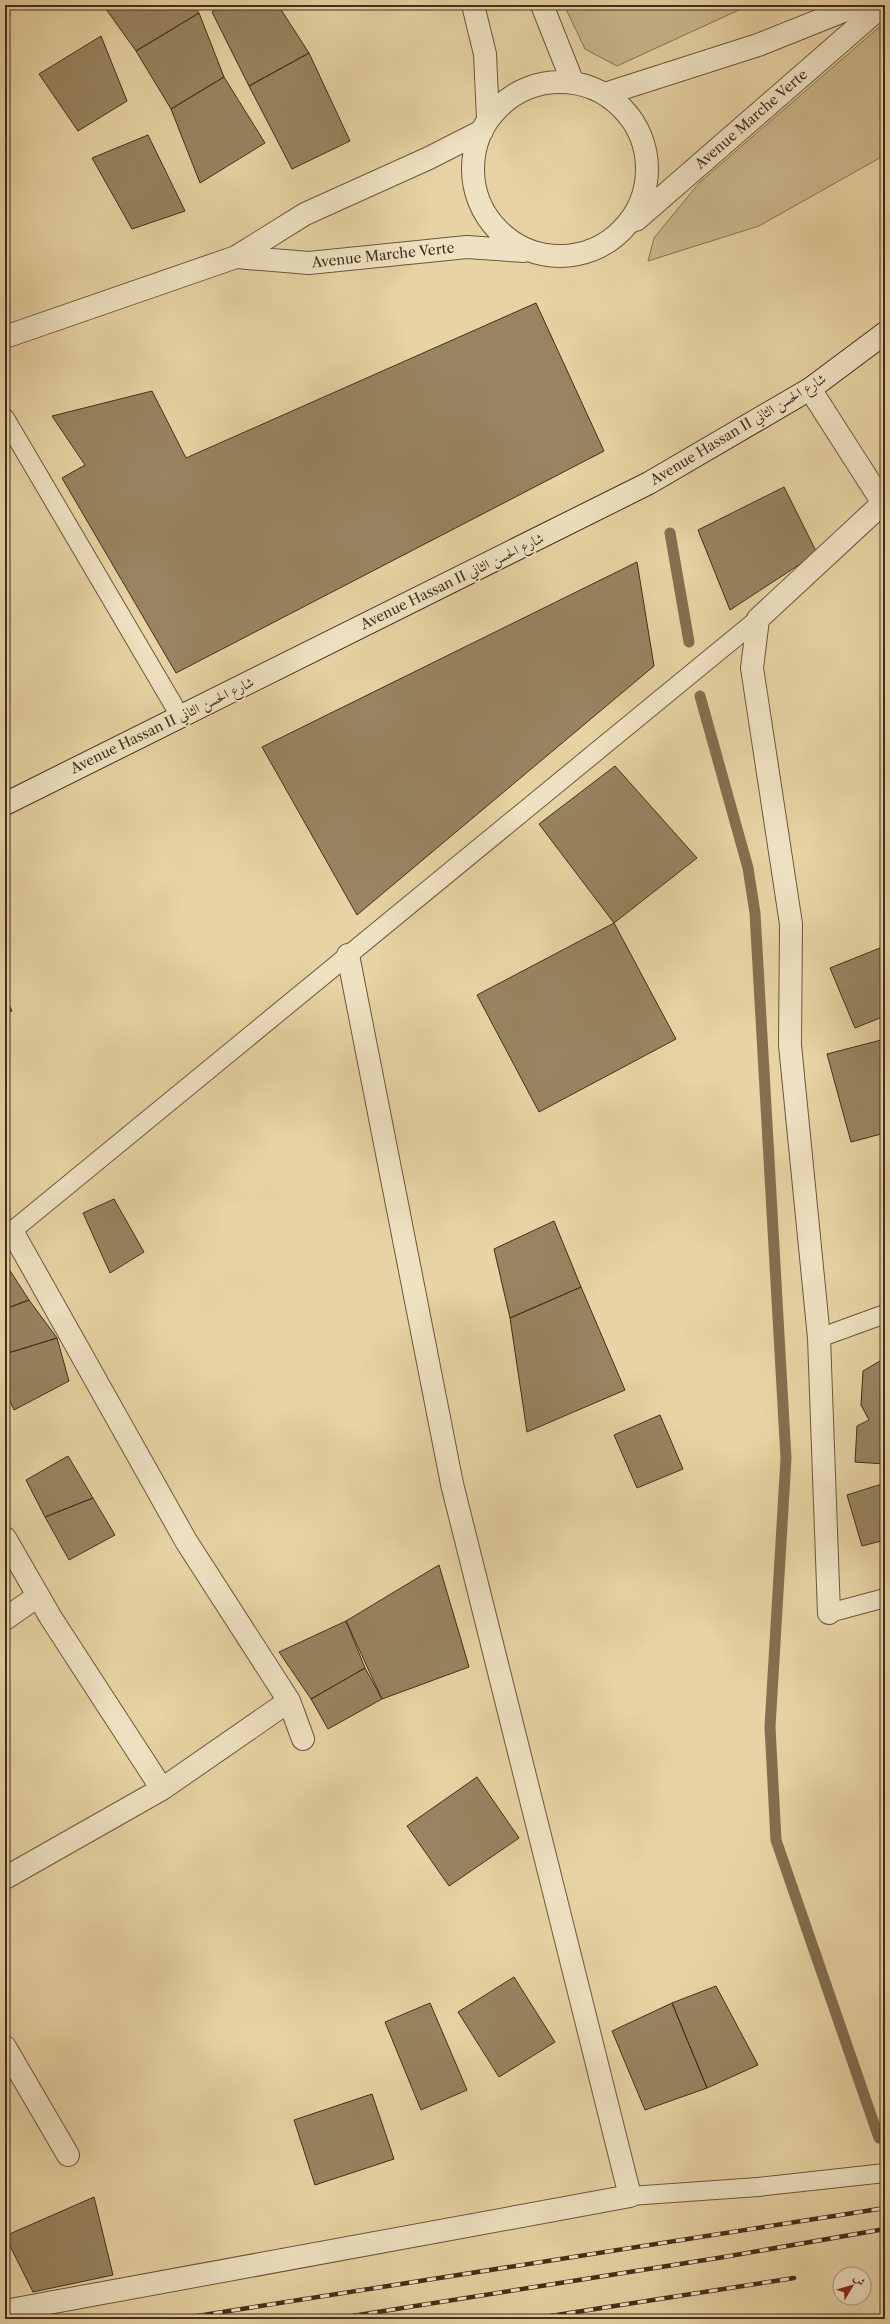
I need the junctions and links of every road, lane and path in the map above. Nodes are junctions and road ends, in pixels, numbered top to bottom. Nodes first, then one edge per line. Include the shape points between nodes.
1 (473, 5) edge
2 (542, 5) edge
3 (858, 5) edge
4 (883, 5) edge
5 (573, 83) junction
6 (605, 94) junction
7 (485, 125) junction
8 (620, 234) junction
9 (530, 252) junction
10 (236, 257) junction
11 (885, 333) edge
12 (5, 337) edge
13 (810, 389) junction
14 (5, 418) edge
15 (884, 502) edge
16 (758, 619) junction
17 (180, 716) junction
18 (5, 804) edge
19 (348, 955) junction
20 (9, 1233) edge
21 (885, 1314) edge
22 (819, 1338) junction
23 (5, 1538) edge
24 (38, 1596) junction
25 (885, 1598) edge
26 (829, 1613) joint
27 (5, 1619) edge
28 (289, 1701) junction
29 (303, 1739) dead end
30 (162, 1789) junction
31 (5, 1878) edge
32 (5, 2046) edge
33 (68, 2155) dead end
34 (885, 2173) edge
35 (630, 2196) junction
36 (5, 2312) edge

1 - 7 street via 485,54
2 - 5 street
3 - 6 street via 758,45
4 - 8 street, Avenue Marche Verte
5 - 6 street via 588,86
5 - 7 street via 554,81 528,88 508,99
6 - 8 street via 621,106 632,119 641,136 648,165 644,194 636,214
7 - 9 street via 475,148 473,177 481,207 490,223 503,236
7 - 10 street, Avenue Marche Verte via 428,158 305,214
8 - 9 street via 592,252 550,256
9 - 10 street, Avenue Marche Verte via 468,247 309,263
10 - 12 street, Avenue Marche Verte
11 - 13 street, Avenue Hassan II شارع الحسن الثاني
13 - 15 street
13 - 17 street, Avenue Hassan II شارع الحسن الثاني via 649,483
14 - 17 lane
15 - 16 street
16 - 19 lane
16 - 22 street via 752,668 791,924 790,1045
17 - 18 street, Avenue Hassan II شارع الحسن الثاني
19 - 20 lane
19 - 35 street via 452,1484
20 - 28 street via 186,1541
21 - 22 lane
22 - 26 street
23 - 24 street
24 - 27 street
24 - 30 street
25 - 26 lane
28 - 29 street
28 - 30 street
30 - 31 street
32 - 33 street
34 - 35 lane via 758,2187
35 - 36 street

